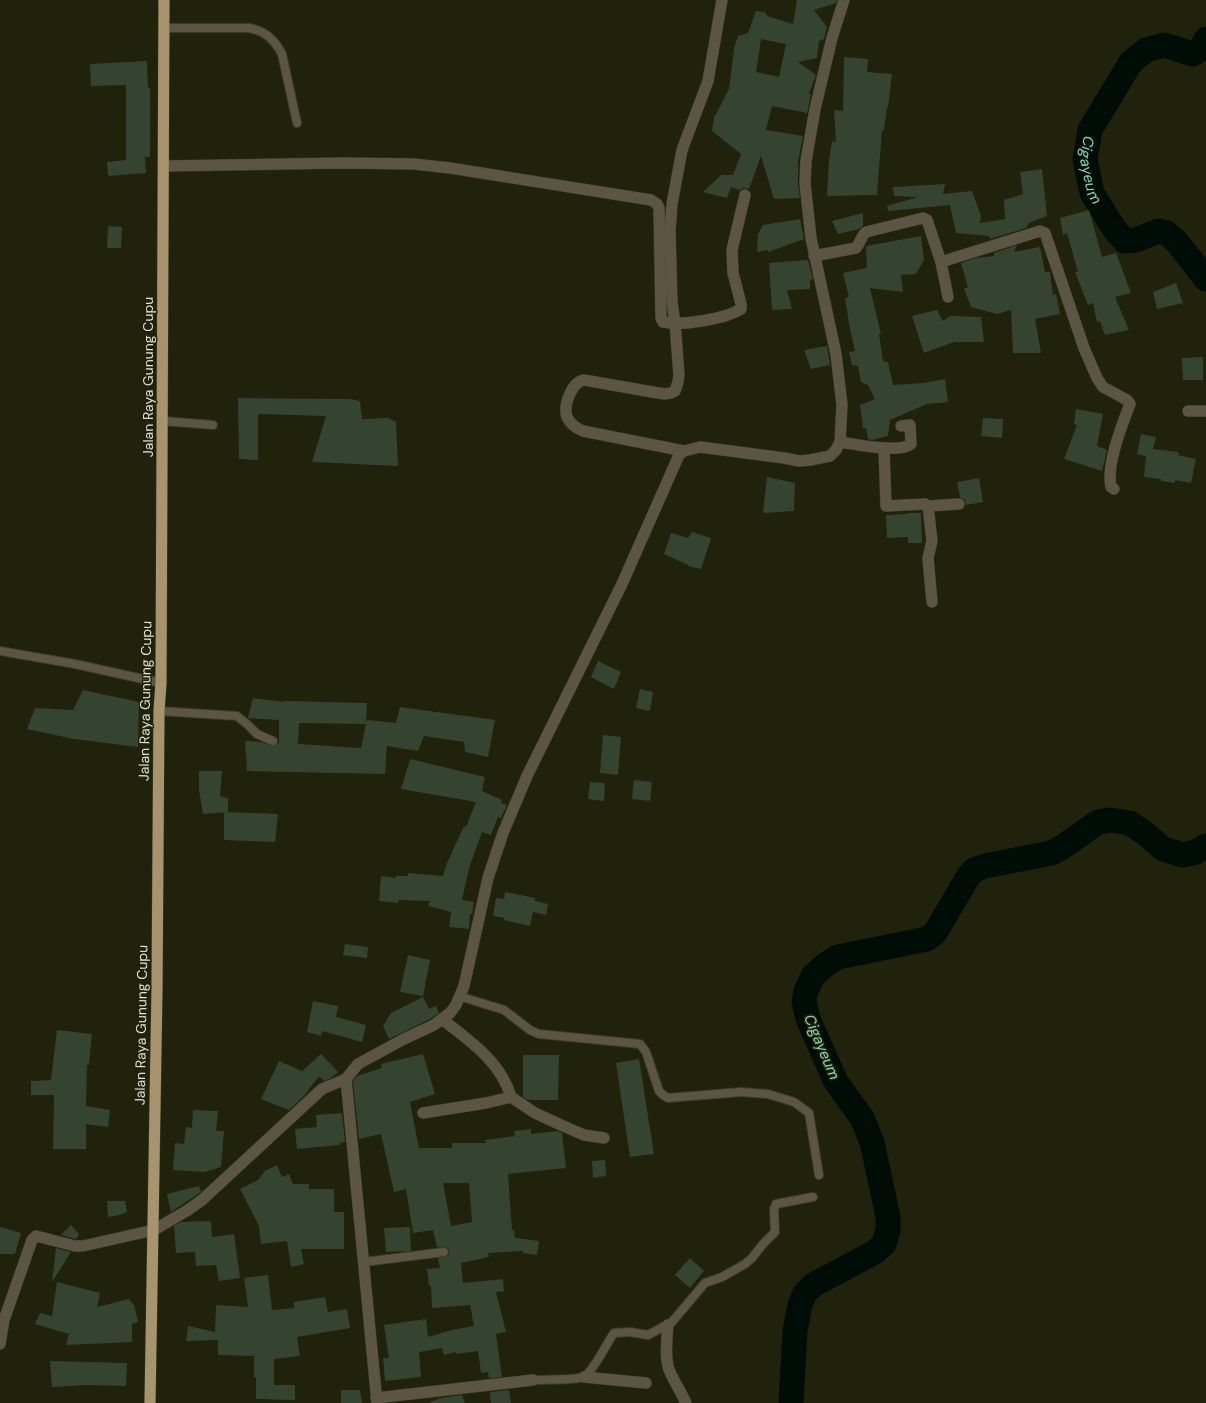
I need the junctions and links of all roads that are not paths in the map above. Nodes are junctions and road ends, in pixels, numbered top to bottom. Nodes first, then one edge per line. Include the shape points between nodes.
1 (164, 0) edge
2 (722, 0) edge
3 (844, 0) edge
4 (164, 28) junction
5 (297, 123) dead end
6 (164, 166) junction
7 (745, 195) dead end
8 (814, 256) junction
9 (941, 262) junction
10 (948, 297) dead end
11 (671, 323) junction
12 (1188, 411) dead end
13 (1206, 412) edge
14 (163, 422) junction
15 (213, 425) dead end
16 (901, 426) dead end
17 (840, 442) junction
18 (884, 448) junction
19 (684, 451) junction
20 (1114, 489) dead end
21 (959, 504) dead end
22 (928, 506) junction
23 (932, 602) dead end
24 (0, 651) edge
25 (160, 683) junction
26 (158, 711) junction
27 (273, 741) dead end
28 (460, 996) junction
29 (443, 1020) junction
30 (346, 1079) junction
31 (511, 1097) junction
32 (423, 1113) dead end
33 (604, 1138) dead end
34 (819, 1175) dead end
35 (813, 1197) dead end
36 (154, 1230) junction
37 (444, 1252) dead end
38 (364, 1262) junction
39 (668, 1325) junction
40 (0, 1344) edge
41 (584, 1377) junction
42 (533, 1380) joint
43 (646, 1382) dead end
44 (377, 1400) edge
45 (150, 1403) edge
46 (686, 1403) edge

1 - 4 highway, Jalan Raya Gunung Cupu
2 - 11 street via 708,81 682,150 672,204
3 - 8 street via 815,109 806,160 805,183
4 - 5 lane via 249,28 260,30 269,36 282,54
4 - 6 highway, Jalan Raya Gunung Cupu
6 - 11 street via 414,164 651,200 659,208 660,316 662,320
6 - 14 highway, Jalan Raya Gunung Cupu
7 - 11 street via 732,250 733,273 741,309 703,320
8 - 9 street via 856,248 866,232 923,218 927,220
8 - 17 street via 836,354 842,404
9 - 10 street
9 - 20 street via 1040,231 1045,233 1084,348 1097,378 1103,387 1130,404 1112,463 1109,480
11 - 19 street via 679,375 675,391 664,394 580,380 567,402 566,411 571,423 583,431
12 - 13 street
14 - 15 lane
14 - 25 highway, Jalan Raya Gunung Cupu
16 - 18 street via 910,425 911,444 902,448
17 - 18 street
17 - 19 street via 830,456 799,461 700,447
18 - 22 street via 886,506
19 - 28 street via 676,461 622,584 512,809 488,878
21 - 22 street
22 - 23 street via 932,541 928,558
24 - 25 lane
25 - 26 highway, Jalan Raya Gunung Cupu
26 - 27 lane via 237,716 256,734
26 - 36 highway, Jalan Raya Gunung Cupu
28 - 29 street
28 - 34 lane via 504,1010 539,1034 640,1044 646,1052 659,1091 668,1098 741,1092 768,1094 794,1102 809,1113
29 - 30 street via 358,1064
29 - 31 street via 471,1042 499,1071
30 - 36 street via 322,1089 202,1200
30 - 38 street
31 - 32 street
31 - 33 street via 561,1125 584,1135
35 - 39 lane via 776,1204 775,1232 752,1258 722,1277 704,1283
36 - 40 street via 79,1247 34,1237 4,1320
36 - 45 highway, Jalan Raya Gunung Cupu
37 - 38 lane
38 - 44 street
39 - 41 lane via 648,1335 614,1332
39 - 46 street via 666,1349 669,1371
41 - 42 lane
41 - 43 street
42 - 44 street

